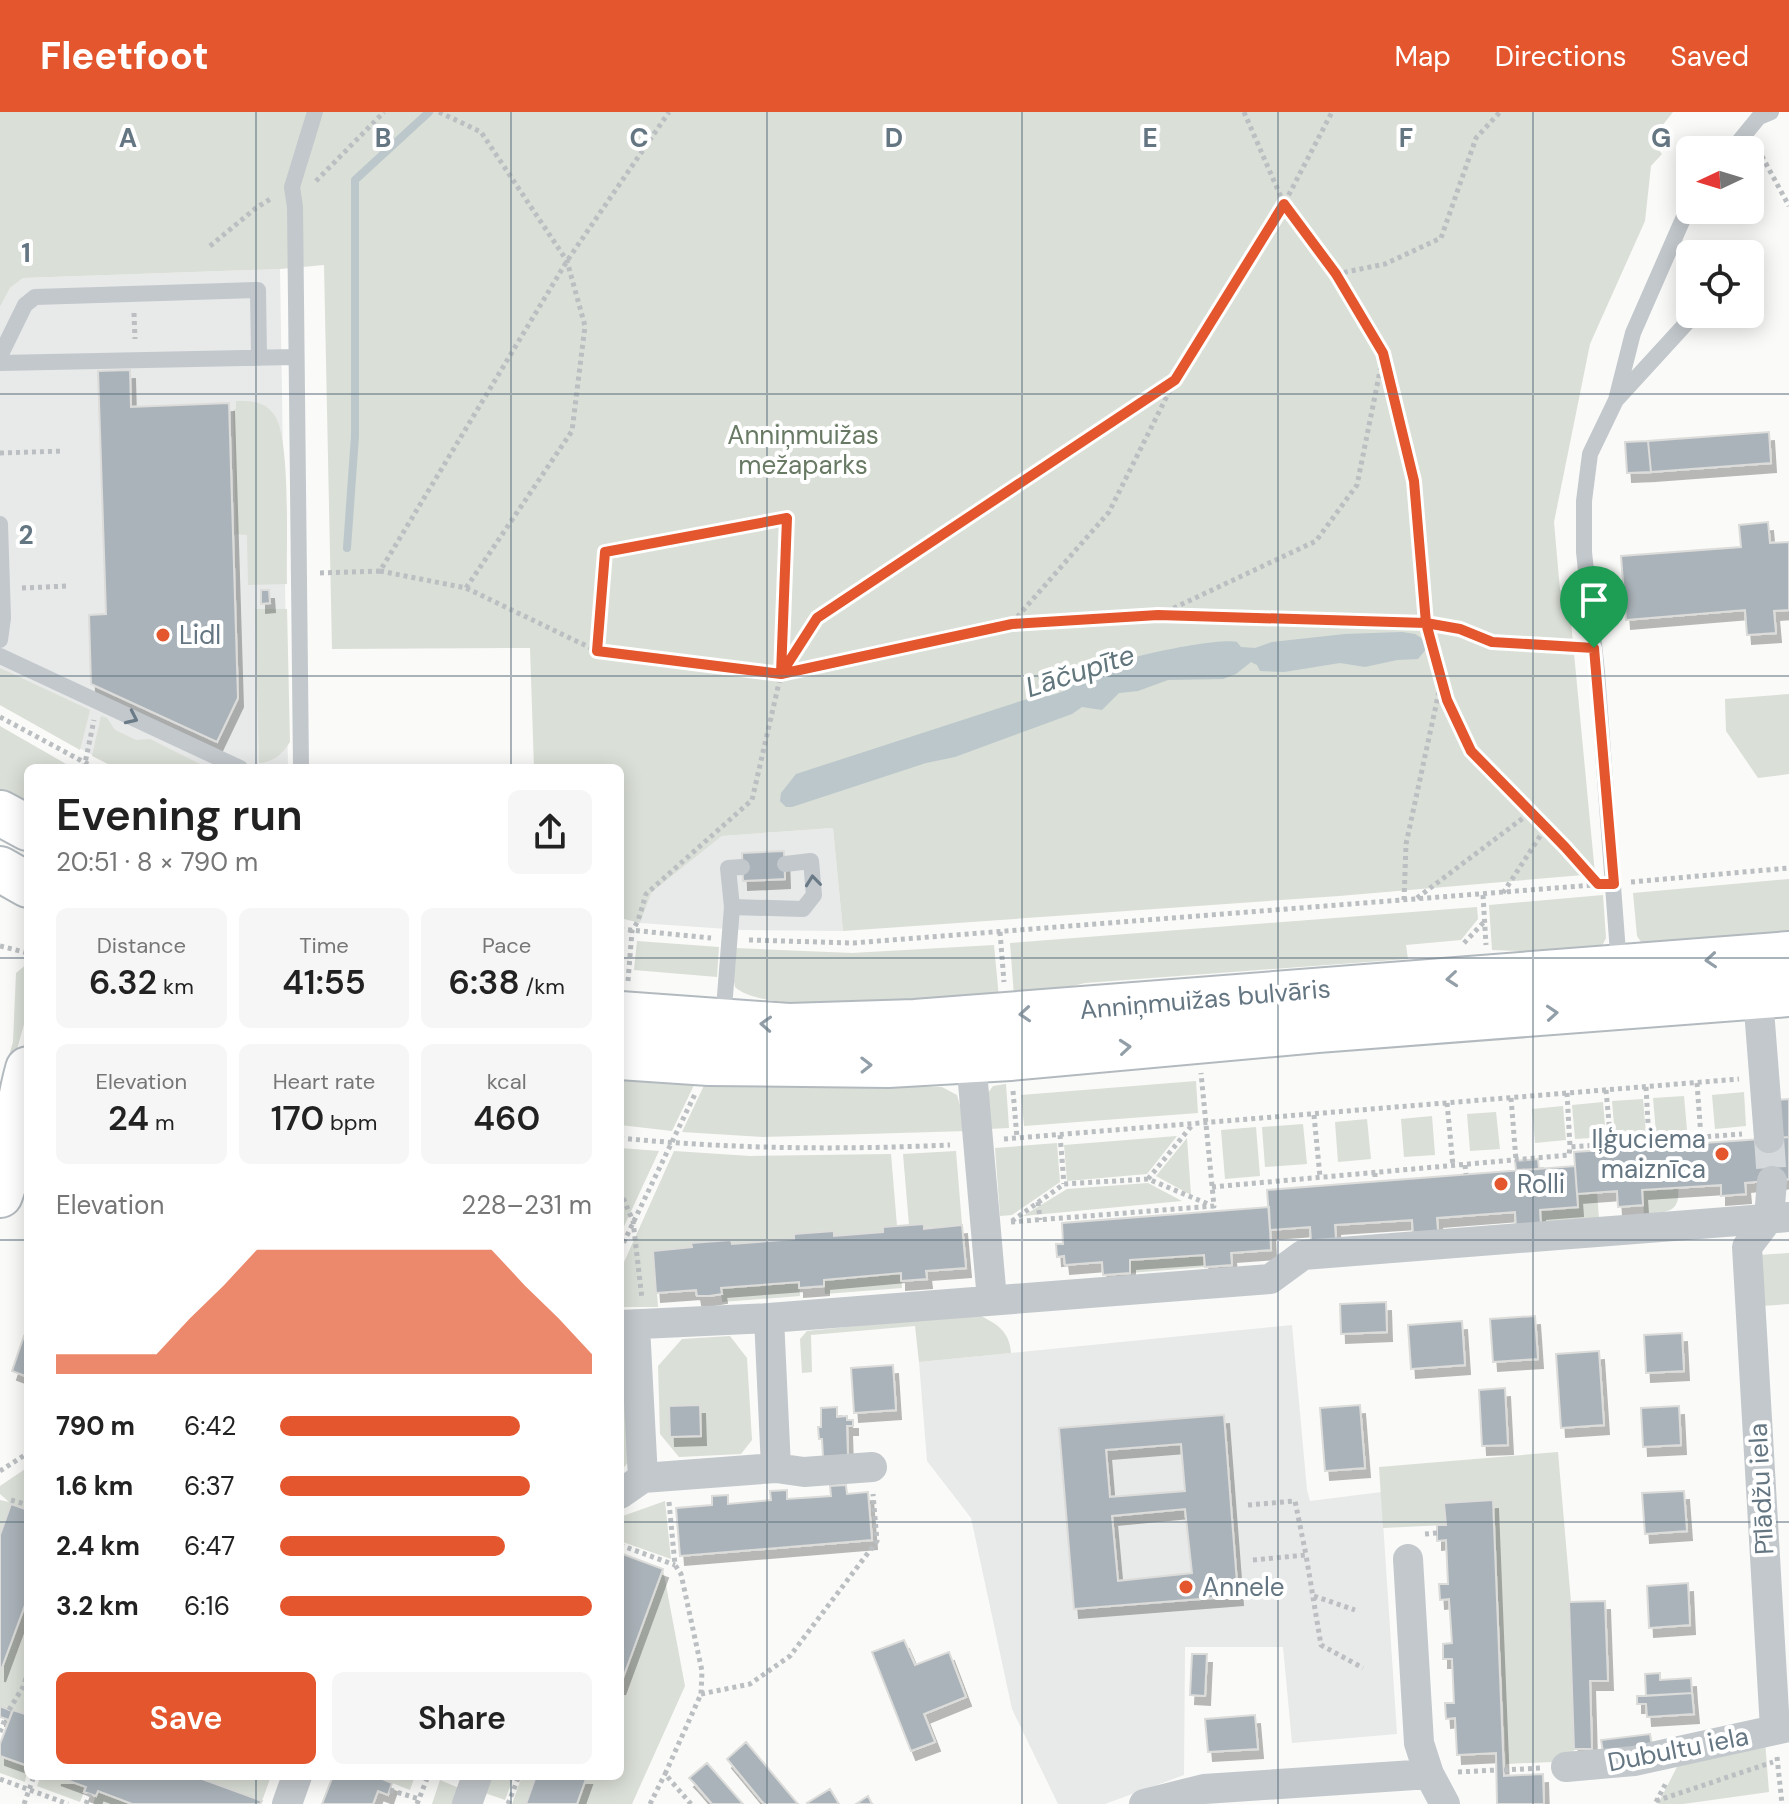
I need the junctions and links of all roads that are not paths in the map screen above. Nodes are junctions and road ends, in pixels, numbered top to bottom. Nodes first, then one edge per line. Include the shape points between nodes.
1 (315, 112) edge
2 (1771, 112) edge
3 (1744, 136) edge
4 (1681, 224) edge
5 (1682, 328) edge
6 (0, 356) edge
7 (296, 357) junction
8 (259, 358) junction
9 (0, 363) edge
10 (1616, 400) junction
11 (0, 524) edge
12 (0, 640) edge
13 (0, 656) edge
14 (231, 764) edge
15 (301, 764) edge
16 (0, 813) edge
17 (24, 826) edge
18 (785, 864) dead end
19 (742, 867) dead end
20 (0, 869) edge
21 (24, 883) edge
22 (732, 907) junction
23 (1789, 954) edge
24 (1621, 987) junction
25 (1774, 995) edge
26 (630, 998) edge
27 (722, 1022) junction
28 (624, 1057) edge
29 (971, 1060) junction
30 (1772, 1067) edge
31 (24, 1083) edge
32 (1768, 1135) tunnel mouth
33 (16, 1175) edge
34 (1772, 1181) tunnel mouth
35 (1779, 1217) edge
36 (992, 1300) junction
37 (769, 1318) junction
38 (633, 1321) edge
39 (776, 1468) junction
40 (872, 1480) road end
41 (644, 1482) edge
42 (1417, 1546) road end
43 (1784, 1736) edge
44 (1566, 1767) road end
45 (1429, 1774) junction
46 (296, 1780) edge
47 (476, 1780) edge
48 (287, 1804) edge
49 (467, 1804) edge
50 (1144, 1804) edge
51 (1445, 1804) edge

1 - 7 lane via 292,187
2 - 3 lane via 1759,117
4 - 10 lane via 1633,333
5 - 10 lane
6 - 8 lane via 25,305 35,297 258,290
7 - 8 lane
7 - 15 lane
8 - 9 lane
10 - 24 lane via 1590,454 1584,552 1606,884
11 - 12 lane
13 -> 14 lane
16 - 17 street
22 -> 18 lane via 803,909 814,895 811,861
19 - 22 lane via 728,868
20 - 21 street
22 - 27 lane
23 -> 24 street, Anniņmuižas bulvāris
24 - 25 street, Anniņmuižas bulvāris
24 -> 27 street, Anniņmuižas bulvāris via 915,1022
29 -> 24 street, Anniņmuižas bulvāris via 1317,1030
25 - 30 street
26 - 27 street, Anniņmuižas bulvāris
28 -> 29 street, Anniņmuižas bulvāris via 806,1065
29 - 36 street
30 - 32 street
31 - 33 street
34 - 35 street, Pīlādžu iela
35 - 36 street via 1303,1255 1270,1279
35 - 43 street, Pīlādžu iela via 1747,1247
36 - 37 street
37 - 38 street
37 - 39 street
38 - 41 street
39 - 40 street
39 - 41 street
42 - 45 street via 1419,1743
43 - 44 street, Dubultu iela
45 - 50 street via 1204,1789
45 - 51 street
46 - 48 street
47 - 49 street

